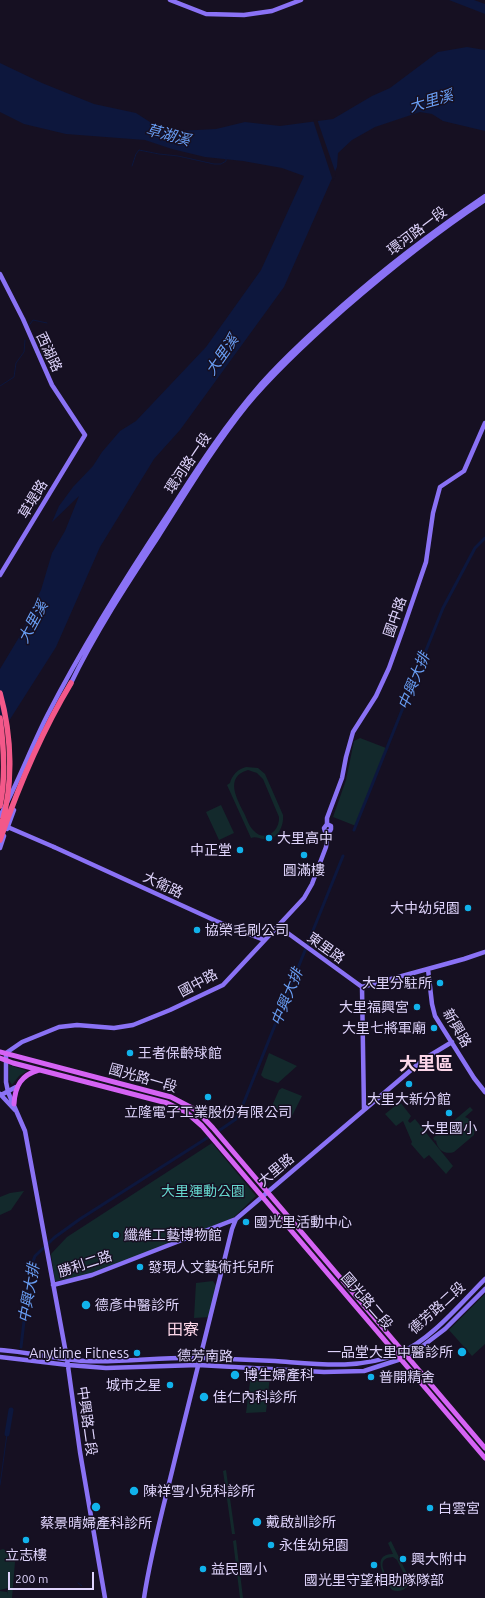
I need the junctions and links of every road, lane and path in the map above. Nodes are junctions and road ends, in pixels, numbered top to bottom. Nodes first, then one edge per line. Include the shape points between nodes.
1 (170, 0) edge
2 (301, 0) edge
3 (485, 196) edge
4 (485, 200) edge
5 (0, 274) edge
6 (485, 423) edge
7 (85, 435) joint
8 (0, 575) edge
9 (71, 683) junction
10 (0, 693) edge
11 (0, 718) edge
12 (0, 806) edge
13 (0, 816) edge
14 (0, 823) edge
15 (0, 829) edge
16 (0, 840) edge
17 (0, 848) edge
18 (278, 926) junction
19 (264, 940) junction
20 (485, 952) edge
21 (428, 969) junction
22 (362, 987) junction
23 (452, 1042) junction
24 (0, 1052) edge
25 (4, 1057) edge
26 (41, 1070) junction
27 (16, 1087) junction
28 (8, 1092) junction
29 (485, 1092) edge
30 (0, 1095) edge
31 (15, 1107) junction
32 (364, 1110) junction
33 (267, 1192) junction
34 (262, 1196) junction
35 (236, 1219) junction
36 (485, 1279) edge
37 (53, 1285) junction
38 (485, 1289) edge
39 (0, 1350) edge
40 (403, 1351) junction
41 (397, 1354) junction
42 (407, 1356) junction
43 (0, 1357) edge
44 (199, 1357) junction
45 (67, 1359) junction
46 (401, 1359) junction
47 (68, 1365) junction
48 (198, 1366) junction
49 (484, 1447) edge
50 (478, 1450) junction
51 (485, 1458) edge
52 (105, 1598) edge
53 (144, 1598) edge

1 - 2 street via 206,14 244,15 272,11
3 - 13 street, 環河路一段 via 434,231 359,290 292,352 235,415 158,529 102,619 47,715
4 - 9 street, 環河路一段 via 418,248 362,293 267,382 213,453 126,586
5 - 7 street, 西湖路 via 52,385
6 - 18 street, 國中路 via 464,472 440,487 424,568 389,668 376,696 354,732 342,778 324,828 326,847 312,884 298,906
7 - 8 street, 草堤路
9 - 16 highway, bridge via 39,740
9 - 17 street, 環河路一段 via 32,765
10 - 15 highway, bridge via 9,744 9,760 7,798
11 - 12 highway via 4,744
14 - 19 street, 大衛路, bridge via 216,921
18 - 19 street, 國中路
18 - 22 street, 東里路
19 - 25 street, 國中路 via 223,985 170,1010 125,1027 59,1027 22,1042
20 - 21 street
21 - 22 street
21 - 23 street, 新興路 via 434,1012
22 - 32 street
23 - 29 street, 新興路
23 - 32 street, 大里路 via 424,1059
24 - 25 main road, 國光路一段
25 - 26 main road, 國光路一段
25 - 28 street
25 - 33 main road, 國光路一段 via 171,1097 186,1103 207,1121
26 - 27 main road via 24,1076
26 - 34 main road, 國光路一段 via 167,1103 180,1109 202,1126
27 - 28 street
27 - 31 main road
28 - 30 street
28 - 31 street
30 - 31 street
31 - 37 street, 中興路二段 via 25,1131
32 - 33 street, 大里路
33 - 34 street, 大里路
33 - 40 main road, 國光路二段
34 - 35 street, 大里路
34 - 41 main road, 國光路二段
35 - 37 street, 勝利二路 via 92,1276
35 - 44 street
36 - 40 street, 德芳路二段 via 430,1332
37 - 45 street, 中興路二段
38 - 42 street, 德芳路二段 via 445,1329
39 - 45 street, 德芳南路
40 - 41 street, 德芳南路
40 - 42 main road, 國光路二段
41 - 44 street, 德芳南路 via 349,1365
41 - 46 main road, 國光路二段
42 - 46 street, 德芳南路
42 - 49 main road, 國光路二段
43 - 47 street, 德芳南路
44 - 45 street, 德芳南路 via 105,1361
44 - 48 street
45 - 47 street, 中興路二段
46 - 48 street, 德芳南路 via 353,1372
46 - 50 main road, 國光路二段
47 - 48 street, 德芳南路 via 106,1368
47 - 52 street, 中興路二段
48 - 53 street via 159,1523
49 - 50 main road
50 - 51 main road, 國光路二段

